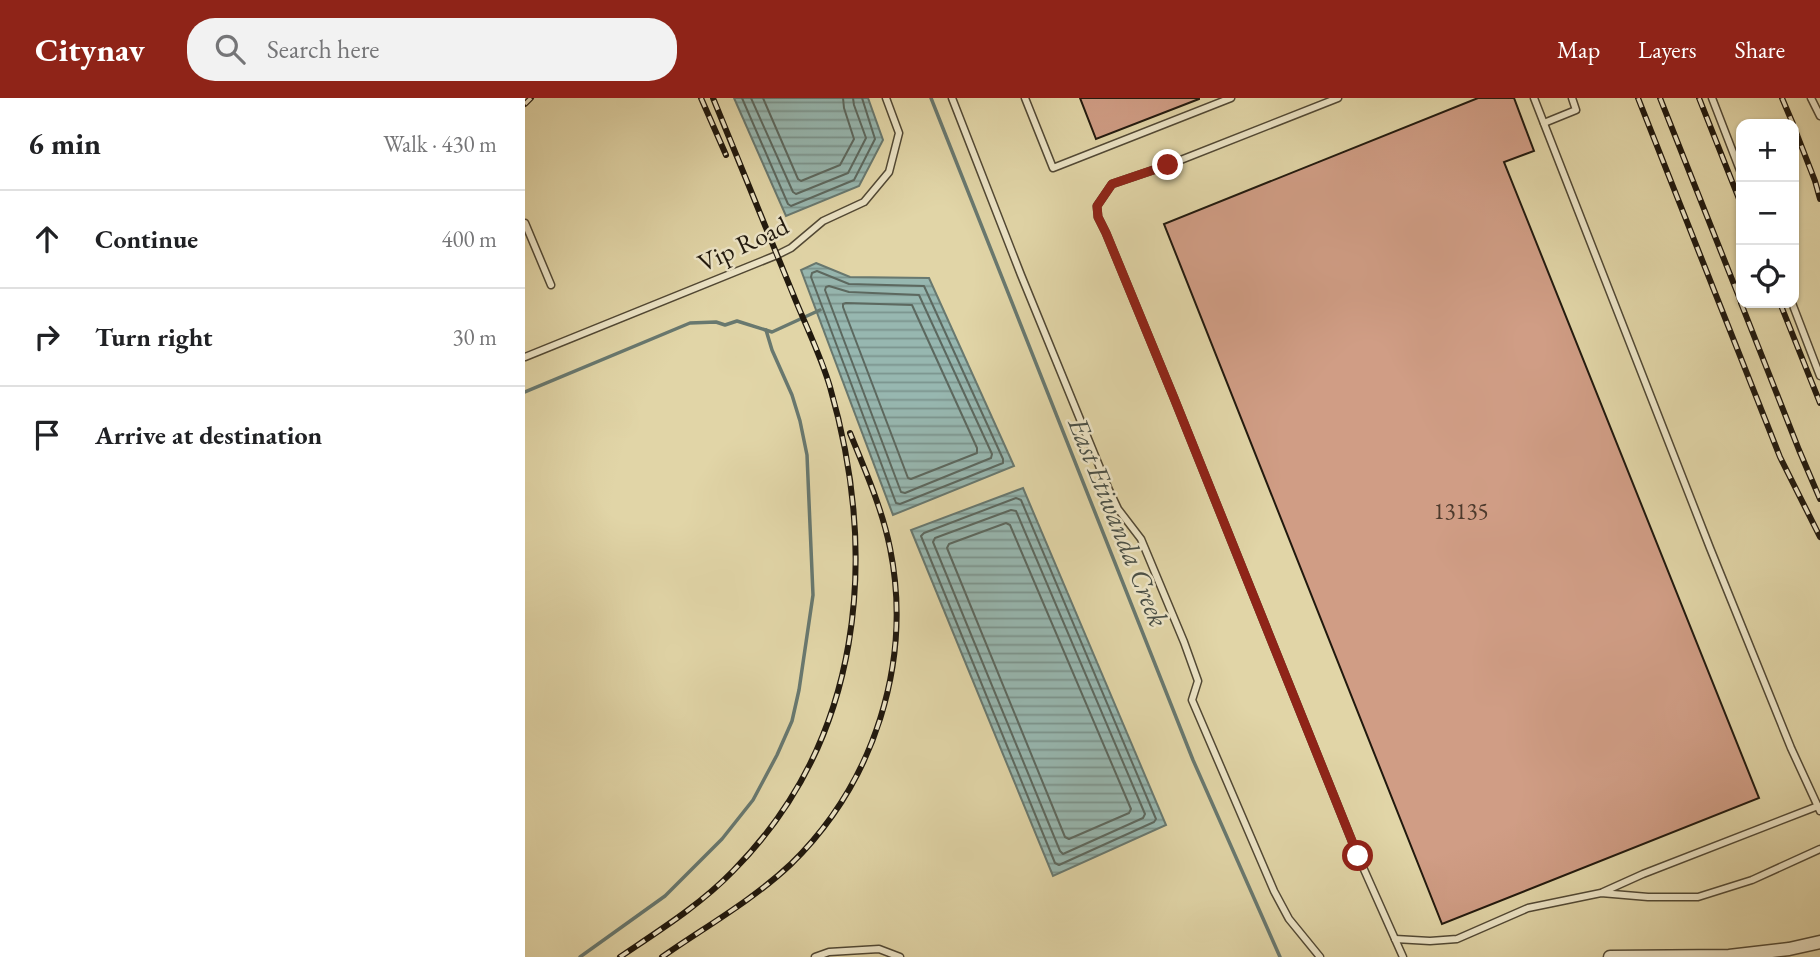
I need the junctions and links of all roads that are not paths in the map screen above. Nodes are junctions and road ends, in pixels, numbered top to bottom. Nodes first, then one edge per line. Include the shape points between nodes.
1 (885, 98) edge
2 (952, 98) edge
3 (1025, 98) edge
4 (1231, 98) edge
5 (1338, 98) edge
6 (1534, 98) edge
7 (1572, 98) edge
8 (1712, 98) edge
9 (1811, 98) edge
10 (1820, 116) edge
11 (1544, 123) junction
12 (1736, 160) edge
13 (525, 223) edge
14 (551, 285) dead end
15 (1794, 308) edge
16 (525, 357) edge
17 (1820, 376) edge
18 (1819, 808) edge
19 (1820, 849) edge
20 (1601, 892) junction
21 (1395, 939) junction
22 (1820, 942) edge
23 (815, 957) edge
24 (900, 957) edge
25 (1319, 957) edge
26 (1403, 957) edge
27 (1610, 957) edge

1 - 16 lane, Vip Road via 899,133 889,172 864,202 823,221 777,255
2 - 25 lane via 1109,490 1141,539 1184,642 1198,681 1192,701 1274,891
3 - 4 lane via 1053,168
5 - 21 lane via 1112,184 1097,206
6 - 11 lane
7 - 11 lane via 1576,110
8 - 12 lane
9 - 10 lane
11 - 18 lane via 1710,548
13 - 14 lane
15 - 17 lane
18 - 20 lane
19 - 20 lane via 1752,880 1698,897
20 - 21 lane via 1528,908 1457,939
21 - 26 lane
22 - 27 street via 1729,956
23 - 24 lane via 879,949

